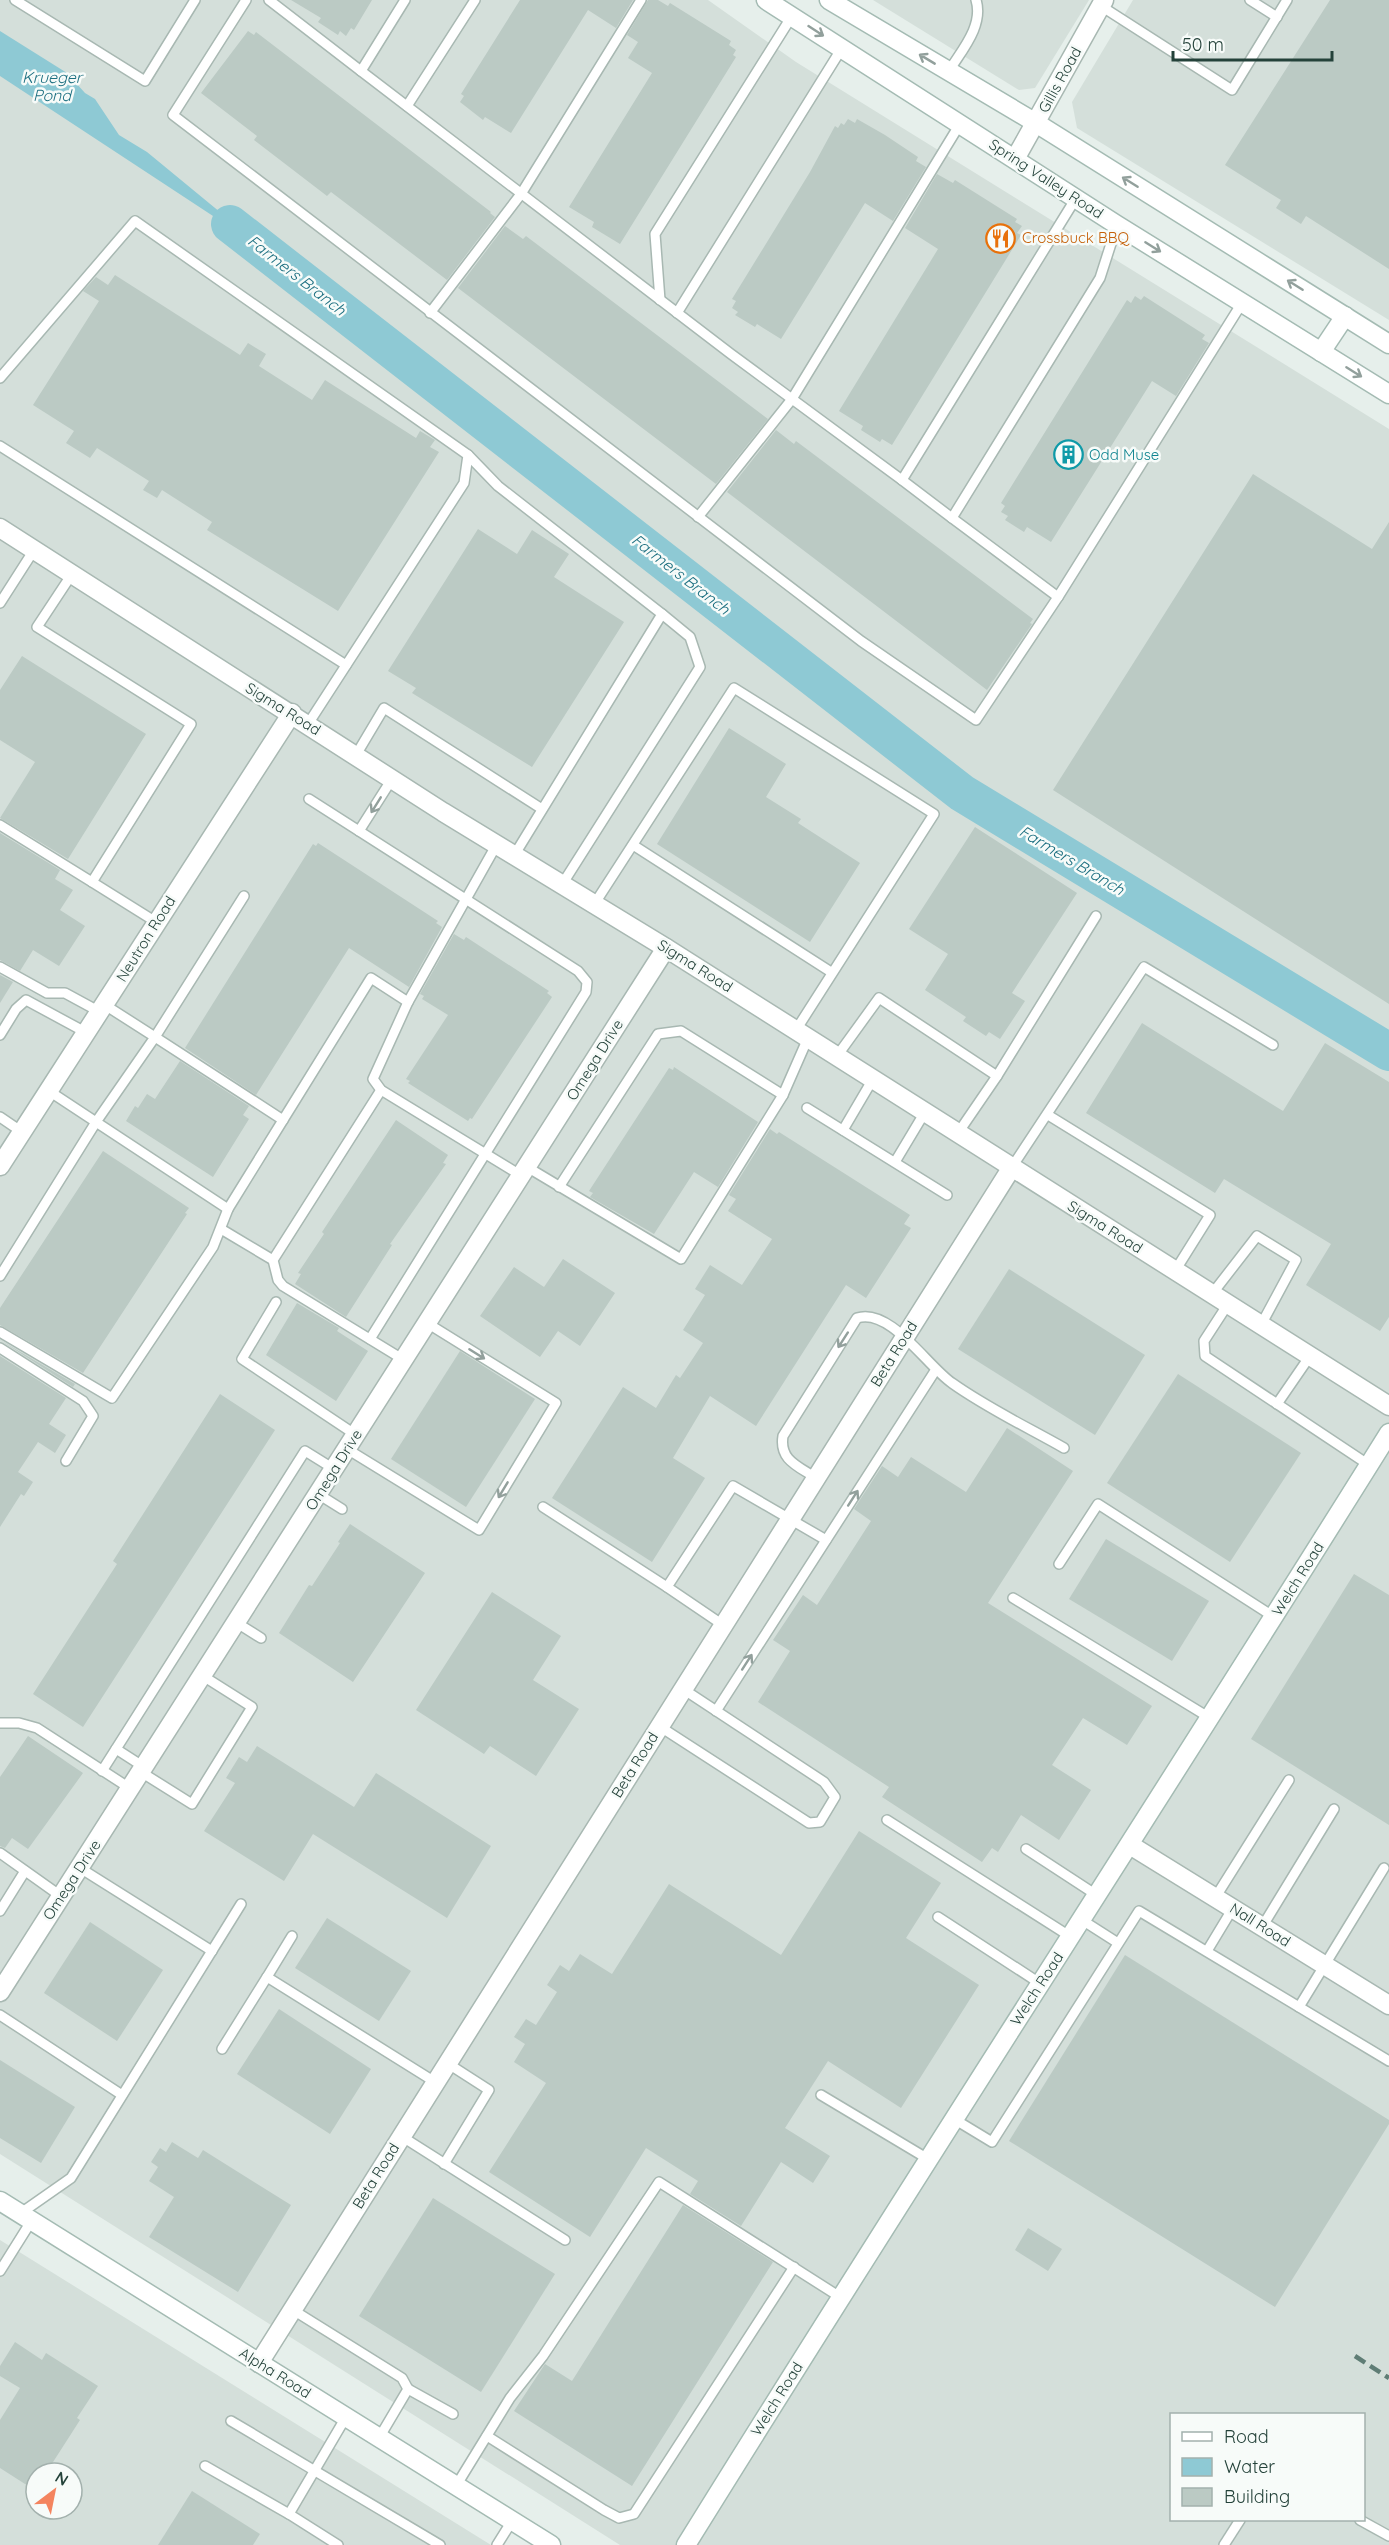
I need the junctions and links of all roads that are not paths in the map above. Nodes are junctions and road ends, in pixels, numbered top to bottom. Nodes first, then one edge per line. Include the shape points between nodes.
1 (15, 0) edge
2 (195, 0) edge
3 (246, 0) edge
4 (269, 0) edge
5 (405, 0) edge
6 (475, 0) edge
7 (641, 0) edge
8 (766, 0) edge
9 (829, 0) edge
10 (976, 0) edge
11 (1250, 0) edge
12 (1287, 0) edge
13 (1102, 3) edge
14 (792, 16) junction
15 (1277, 17) junction
16 (842, 48) junction
17 (361, 71) junction
18 (949, 71) junction
19 (407, 106) junction
20 (1036, 123) junction
21 (960, 124) junction
22 (1015, 159) junction
23 (521, 194) junction
24 (1076, 198) junction
25 (1117, 225) junction
26 (660, 300) junction
27 (1242, 303) junction
28 (430, 313) junction
29 (677, 313) junction
30 (1344, 316) junction
31 (1389, 344) edge
32 (1321, 352) junction
33 (0, 378) edge
34 (1389, 394) edge
35 (792, 399) junction
36 (0, 446) edge
37 (468, 455) junction
38 (902, 480) junction
39 (698, 517) junction
40 (952, 518) junction
41 (0, 528) edge
42 (34, 550) junction
43 (72, 574) junction
44 (1058, 597) junction
45 (0, 603) edge
46 (662, 614) junction
47 (346, 665) junction
48 (292, 713) junction
49 (308, 724) junction
50 (356, 755) junction
51 (392, 779) junction
52 (309, 799) dead end
53 (542, 809) junction
54 (0, 825) edge
55 (359, 831) junction
56 (497, 844) junction
57 (633, 844) junction
58 (515, 854) junction
59 (92, 882) junction
60 (563, 883) junction
61 (244, 896) dead end
62 (465, 897) junction
63 (595, 903) junction
64 (1096, 916) dead end
65 (156, 922) junction
66 (666, 948) junction
67 (0, 967) edge
68 (831, 972) junction
69 (408, 1002) junction
70 (103, 1009) junction
71 (87, 1033) junction
72 (802, 1034) junction
73 (0, 1035) edge
74 (155, 1037) junction
75 (1273, 1045) dead end
76 (837, 1056) junction
77 (997, 1077) junction
78 (873, 1079) junction
79 (381, 1090) junction
80 (49, 1091) junction
81 (783, 1095) junction
82 (807, 1108) dead end
83 (925, 1112) junction
84 (1048, 1115) junction
85 (0, 1117) edge
86 (283, 1120) junction
87 (96, 1122) junction
88 (843, 1130) junction
89 (22, 1132) junction
90 (958, 1133) junction
91 (486, 1154) junction
92 (895, 1162) junction
93 (0, 1164) edge
94 (1012, 1167) junction
95 (525, 1172) junction
96 (559, 1186) junction
97 (947, 1195) dead end
98 (228, 1209) junction
99 (221, 1228) junction
100 (273, 1260) junction
101 (1175, 1271) junction
102 (0, 1276) edge
103 (1212, 1294) junction
104 (276, 1302) dead end
105 (1228, 1304) junction
106 (427, 1323) junction
107 (1262, 1325) junction
108 (0, 1332) edge
109 (905, 1337) junction
110 (370, 1339) junction
111 (0, 1348) edge
112 (1310, 1356) junction
113 (404, 1360) junction
114 (935, 1371) junction
115 (1277, 1404) junction
116 (1389, 1406) edge
117 (1389, 1433) edge
118 (352, 1442) junction
119 (1064, 1448) dead end
120 (66, 1461) dead end
121 (1369, 1465) junction
122 (334, 1469) junction
123 (816, 1478) junction
124 (318, 1494) junction
125 (543, 1507) dead end
126 (342, 1509) dead end
127 (790, 1519) junction
128 (826, 1540) junction
129 (1059, 1564) dead end
130 (668, 1587) junction
131 (1013, 1598) dead end
132 (1274, 1617) junction
133 (237, 1623) junction
134 (723, 1625) junction
135 (261, 1638) dead end
136 (203, 1676) junction
137 (683, 1689) junction
138 (716, 1711) junction
139 (1210, 1718) junction
140 (0, 1723) edge
141 (659, 1726) junction
142 (116, 1749) junction
143 (143, 1770) junction
144 (102, 1771) junction
145 (1290, 1780) dead end
146 (130, 1789) junction
147 (1334, 1809) dead end
148 (887, 1820) dead end
149 (1130, 1845) junction
150 (1026, 1849) dead end
151 (0, 1853) edge
152 (80, 1868) junction
153 (1384, 1868) dead end
154 (25, 1871) junction
155 (1098, 1896) junction
156 (62, 1897) junction
157 (1215, 1898) junction
158 (241, 1904) dead end
159 (1233, 1908) junction
160 (0, 1911) edge
161 (938, 1917) dead end
162 (1082, 1920) junction
163 (1262, 1927) junction
164 (292, 1936) dead end
165 (1071, 1937) junction
166 (1119, 1943) junction
167 (212, 1951) junction
168 (1207, 1951) junction
169 (1325, 1965) junction
170 (267, 1977) junction
171 (1041, 1984) junction
172 (1, 1987) edge
173 (1389, 2005) edge
174 (1299, 2007) junction
175 (0, 2015) edge
176 (222, 2049) dead end
177 (1389, 2061) edge
178 (447, 2063) junction
179 (435, 2082) junction
180 (122, 2095) junction
181 (821, 2095) dead end
182 (954, 2119) junction
183 (401, 2136) junction
184 (928, 2159) junction
185 (444, 2164) junction
186 (0, 2200) edge
187 (26, 2217) junction
188 (566, 2240) dead end
189 (794, 2267) junction
190 (1, 2269) edge
191 (840, 2296) junction
192 (293, 2310) junction
193 (260, 2363) junction
194 (408, 2389) junction
195 (453, 2414) dead end
196 (346, 2417) junction
197 (231, 2421) dead end
198 (487, 2436) junction
199 (379, 2438) junction
200 (205, 2466) dead end
201 (315, 2470) junction
202 (456, 2486) junction
203 (289, 2514) junction
204 (512, 2521) junction
205 (1239, 2521) edge
206 (1362, 2521) edge
207 (1389, 2536) edge
208 (338, 2545) edge
209 (440, 2545) edge
210 (496, 2545) edge
211 (550, 2545) edge
212 (686, 2545) edge
213 (1224, 2545) edge

1 - 2 lane via 145,81
3 - 28 lane via 172,115
4 - 17 lane
5 - 17 lane
6 - 19 lane
7 - 23 lane
8 - 14 street, Spring Valley Road
18 -> 9 street
10 - 18 lane via 979,8 974,30
11 - 15 lane
12 - 15 lane
13 - 15 lane via 1232,90
13 - 20 street, Gillis Road
14 -> 16 street, Spring Valley Road
14 - 26 lane via 654,234
16 - 21 street, Spring Valley Road
16 - 29 lane
17 - 19 lane
18 - 20 street
19 - 23 lane
20 - 22 street, Gillis Road
30 -> 20 street
21 - 22 street, Spring Valley Road
21 - 35 lane
22 - 24 street, Spring Valley Road
23 - 26 lane
23 - 28 lane
24 - 25 street, Spring Valley Road
24 - 38 lane
25 -> 27 street, Spring Valley Road
25 - 40 lane via 1100,278
26 - 29 lane
27 - 32 street, Spring Valley Road
27 - 44 lane
28 - 39 lane
29 - 35 lane
30 - 31 street
30 - 32 street
32 -> 34 street, Spring Valley Road
33 - 37 lane via 135,221
35 - 38 lane
35 - 39 lane
36 - 47 lane
37 - 46 lane via 498,486
37 - 47 lane via 464,483
38 - 40 lane
39 - 44 lane via 861,641 976,720
40 - 44 lane
41 - 42 street, Sigma Road
42 - 43 street, Sigma Road
42 - 45 lane
43 - 48 street, Sigma Road
43 - 59 lane via 37,627 191,724
46 - 53 lane
46 - 60 lane via 690,637 700,667
47 - 49 lane
48 - 49 street, Sigma Road
48 - 65 street, Neutron Road
49 - 50 street, Sigma Road
50 - 51 street, Sigma Road
50 - 53 lane via 384,708
51 -> 55 lane
51 - 56 street, Sigma Road
52 - 55 lane
53 - 58 lane
54 - 59 lane
55 - 62 lane
56 - 58 street, Sigma Road
56 - 62 lane
57 - 63 lane
57 - 68 lane
57 - 68 lane via 734,688 934,814
58 - 60 street, Sigma Road
59 - 65 lane
60 - 63 street, Sigma Road
61 - 74 lane
62 - 69 lane
62 - 91 lane via 578,971 587,986
63 - 66 street, Sigma Road
64 - 77 lane
65 - 70 street, Neutron Road
66 - 72 street, Sigma Road
66 - 95 street, Omega Drive
67 - 70 lane via 46,993 65,993
68 - 72 lane
69 - 79 lane via 373,1079
69 - 86 lane via 371,978
70 - 71 street, Neutron Road
70 - 74 lane
71 - 73 lane via 26,1000
71 - 80 street, Neutron Road
72 - 76 street, Sigma Road
72 - 81 lane
74 - 86 lane
74 - 87 lane
75 - 84 lane via 1144,967
76 - 77 lane via 879,998
76 - 78 street, Sigma Road
77 - 90 lane
78 - 83 street, Sigma Road
78 - 88 lane
79 - 91 lane
79 - 100 lane
80 - 87 lane
80 - 89 street, Neutron Road
81 - 96 lane via 681,1031 658,1034
81 - 96 lane via 681,1259
82 - 88 lane
83 - 90 street, Sigma Road
83 - 92 lane
84 - 94 lane
84 - 101 lane via 1210,1215
85 - 89 lane
86 - 98 lane
87 - 98 lane
87 - 102 lane
88 - 92 lane
89 - 93 street, Neutron Road
90 - 94 street, Sigma Road
91 - 95 lane
91 - 110 lane
92 - 97 lane
94 - 101 street, Sigma Road
94 - 109 street, Beta Road
95 - 96 lane
95 - 106 street, Omega Drive
98 - 99 lane
99 - 100 lane
99 - 108 lane via 213,1247 112,1398
100 - 110 lane via 283,1286
101 - 103 street, Sigma Road
103 - 105 street, Sigma Road
103 - 107 lane via 1257,1236 1296,1260
104 - 118 lane via 242,1359
105 - 107 street, Sigma Road
105 - 115 lane via 1204,1341 1205,1356
106 - 113 street, Omega Drive
106 -> 118 lane via 556,1403 479,1530
107 - 112 street, Sigma Road
109 - 114 lane
109 - 123 street, Beta Road
109 -> 123 lane via 878,1319 857,1318 785,1430 782,1450 786,1458
110 - 113 lane
111 - 120 lane via 90,1408 93,1416
112 - 115 lane
112 - 116 street, Sigma Road
113 - 118 street, Omega Drive
114 - 119 lane
128 -> 114 lane
115 - 121 lane
117 - 121 street, Welch Road
118 - 122 street, Omega Drive
121 - 132 street, Welch Road
122 - 124 street, Omega Drive
122 - 142 lane via 305,1451
123 - 127 street, Beta Road
124 - 126 lane
124 - 133 street, Omega Drive
125 - 130 lane
127 - 128 lane
127 - 130 lane via 734,1485
127 - 134 street, Beta Road
138 -> 128 lane
129 - 132 lane via 1098,1504
130 - 134 lane
131 - 139 lane
132 - 139 street, Welch Road
133 - 135 lane
133 - 136 street, Omega Drive
134 - 137 street, Beta Road
136 - 143 street, Omega Drive
136 - 143 lane via 252,1707 192,1804
137 - 138 lane
137 - 141 street, Beta Road
138 - 141 lane via 824,1782 835,1797 820,1822 809,1823
139 - 149 street, Welch Road
140 - 144 lane via 37,1728
141 - 178 street, Beta Road
142 - 143 lane
142 - 144 lane
143 - 146 street, Omega Drive
144 - 146 lane
145 - 157 lane
146 - 152 street, Omega Drive
147 - 163 lane
148 - 165 lane
149 - 155 street, Welch Road
149 - 157 street, Nall Road
150 - 155 lane
151 - 154 lane
152 - 156 street, Omega Drive
152 - 167 lane
153 - 169 lane
154 - 156 lane
154 - 160 lane
155 - 162 street, Welch Road
156 - 172 street, Omega Drive
157 - 159 street, Nall Road
158 - 167 lane
159 - 163 street, Nall Road
159 - 168 lane
161 - 171 lane
162 - 165 street, Welch Road
162 - 166 lane
163 - 169 street, Nall Road
164 - 170 lane
165 - 171 street, Welch Road
166 - 168 lane via 1139,1911
166 - 182 lane via 992,2142
167 - 180 lane
168 - 174 lane
169 - 173 street, Nall Road
169 - 174 lane
170 - 176 lane
170 - 179 lane
171 - 182 street, Welch Road
174 - 177 lane
175 - 180 lane
178 - 179 street, Beta Road
178 - 185 lane via 489,2090
179 - 183 street, Beta Road
180 - 187 lane via 71,2178
181 - 184 lane
182 - 184 street, Welch Road
183 - 185 lane
183 - 192 street, Beta Road
184 - 191 street, Welch Road
185 - 188 lane
186 - 187 street, Alpha Road
187 - 190 lane
187 - 193 street, Alpha Road
189 - 191 lane
189 - 198 lane via 634,2514 620,2518 604,2510
189 - 198 lane via 659,2181
191 - 212 street, Welch Road
192 - 193 street, Beta Road
192 - 194 lane via 402,2378
193 - 196 street, Alpha Road
194 - 195 lane
194 - 199 lane
196 - 199 street, Alpha Road
196 - 201 lane
197 - 201 lane
198 - 202 lane
199 - 202 street, Alpha Road
200 - 203 lane
201 - 203 lane
201 - 209 lane
202 - 204 street, Alpha Road
203 - 208 lane
204 - 210 lane
204 - 211 street, Alpha Road
205 - 213 lane
206 - 207 lane

